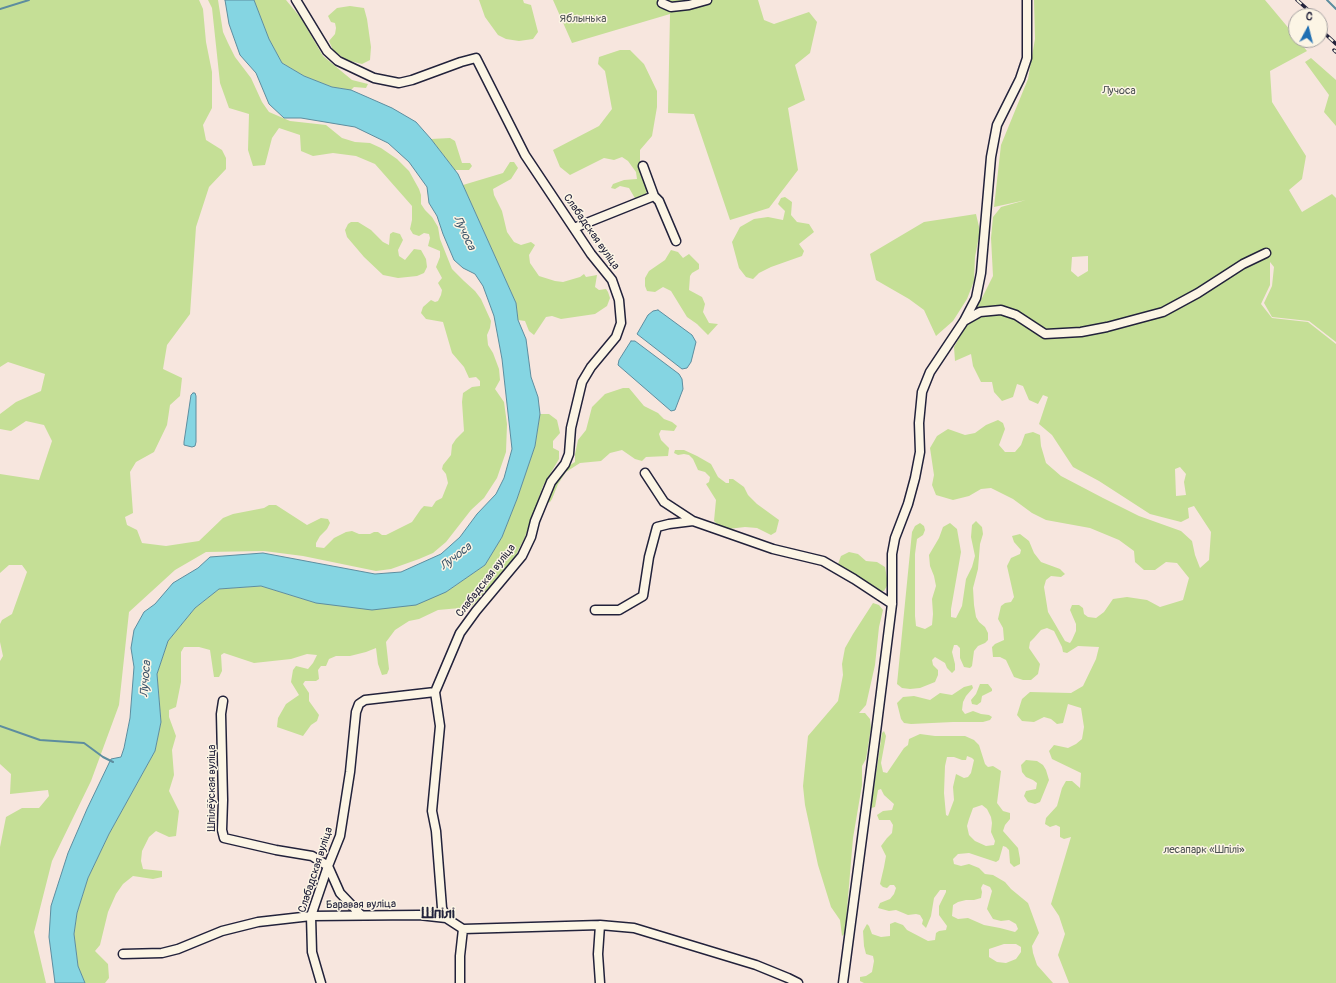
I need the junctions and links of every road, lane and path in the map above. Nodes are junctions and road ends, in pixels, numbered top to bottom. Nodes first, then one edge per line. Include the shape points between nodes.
1 (296, 0) edge
2 (707, 0) edge
3 (1028, 0) edge
4 (662, 3) dead end
5 (643, 166) dead end
6 (654, 196) junction
7 (574, 228) junction
8 (676, 241) dead end
9 (1266, 253) dead end
10 (964, 321) junction
11 (645, 473) dead end
12 (693, 522) junction
13 (892, 604) junction
14 (595, 610) dead end
15 (435, 692) junction
16 (223, 701) dead end
17 (328, 866) junction
18 (310, 916) junction
19 (362, 916) junction
20 (446, 918) junction
21 (600, 925) junction
22 (463, 929) junction
23 (123, 954) dead end
24 (321, 983) edge
25 (460, 983) edge
26 (600, 983) edge
27 (798, 983) edge
28 (843, 983) edge

1 - 7 street, Слабадская вуліца via 326,50 338,61 374,78 399,83 476,58 525,155
2 - 4 street via 671,7
3 - 10 street via 1027,58 1020,79 997,125 991,157 981,273 976,298
5 - 6 street
6 - 7 street
6 - 8 street via 659,201
7 - 15 street, Слабадская вуліца via 612,280 620,300 621,323 616,337 582,382 571,428 569,454 565,464 551,482 522,556 460,633
9 - 10 street via 1163,312 1107,327 1081,332 1045,334 1016,315 1001,310 980,312
10 - 13 street via 930,372 922,392 920,452 908,504 895,538 892,554
11 - 12 street via 664,502
12 - 13 street via 773,549 823,562
12 - 14 street via 657,527 642,596 618,610
13 - 28 street
15 - 17 street, Слабадская вуліца via 365,700 359,704 340,836
15 - 20 street via 440,726 432,812 442,908
16 - 17 street, Шпілёўская вуліца via 221,714 224,838 312,856
17 - 18 street, Слабадская вуліца
17 - 19 street via 340,893
18 - 19 street, Баравая вуліца
18 - 23 street, Баравая вуліца via 258,922 222,931 162,953
18 - 24 street, Слабадская вуліца via 312,952
19 - 20 street, Баравая вуліца via 419,915
20 - 22 street, Баравая вуліца
21 - 22 street
21 - 26 street
21 - 27 street via 634,928 756,965
22 - 25 street

